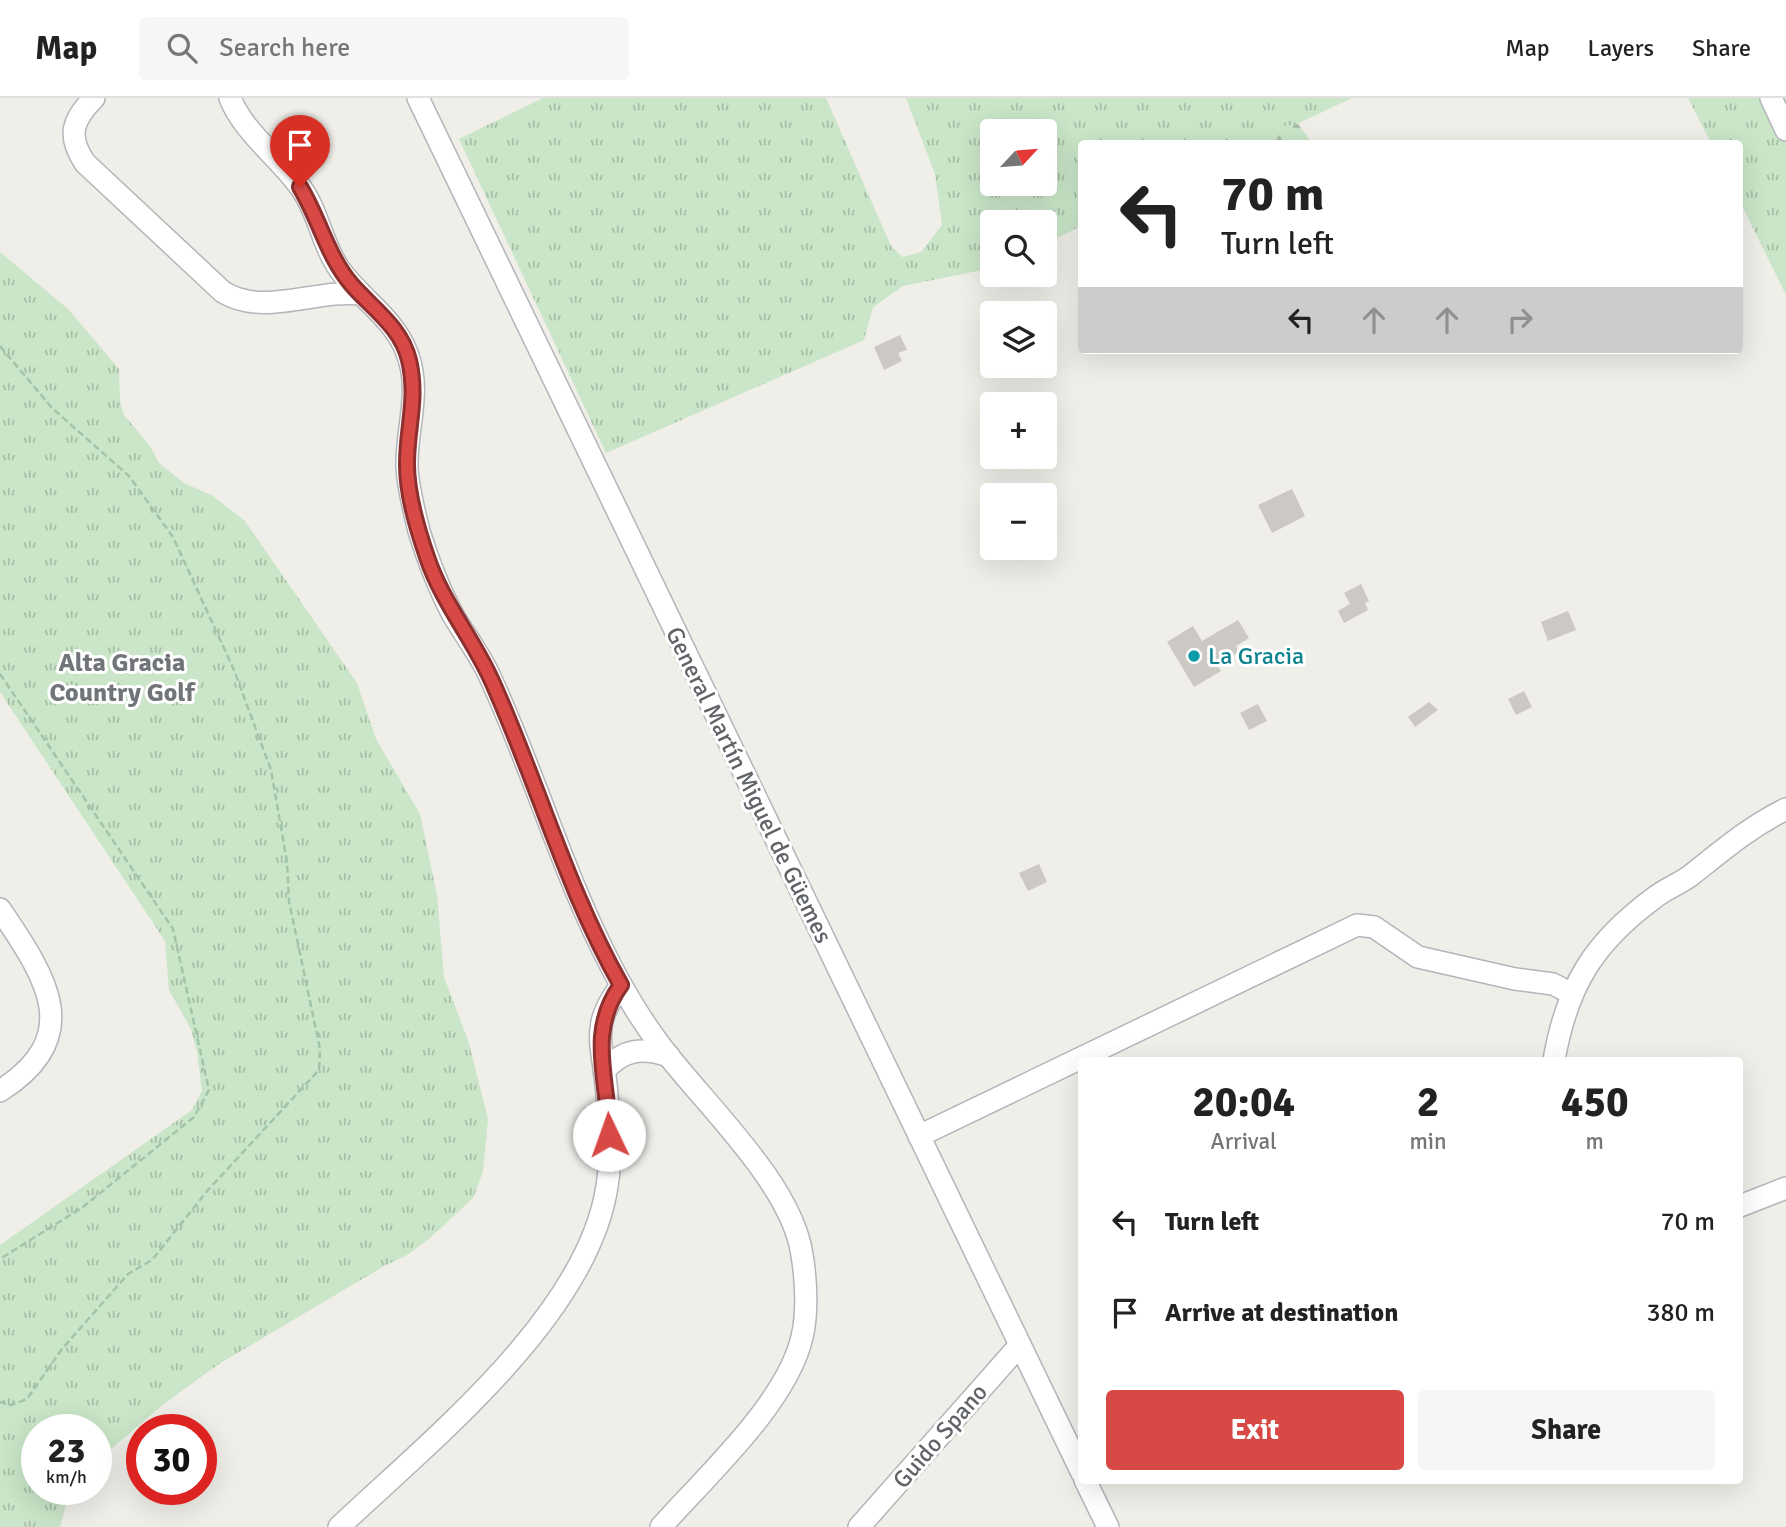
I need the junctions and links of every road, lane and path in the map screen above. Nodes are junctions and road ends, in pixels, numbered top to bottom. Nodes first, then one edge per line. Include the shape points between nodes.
1 (94, 98) edge
2 (230, 98) edge
3 (418, 98) edge
4 (1770, 98) edge
5 (1786, 130) edge
6 (328, 250) junction
7 (361, 294) junction
8 (300, 297) junction
9 (0, 346) edge
10 (0, 674) edge
11 (1786, 809) edge
12 (0, 909) edge
13 (621, 985) junction
14 (1572, 994) junction
15 (669, 1056) junction
16 (1083, 1057) edge
17 (1555, 1057) edge
18 (1078, 1059) edge
19 (604, 1071) junction
20 (0, 1091) edge
21 (919, 1136) junction
22 (1786, 1188) edge
23 (1743, 1205) edge
24 (0, 1259) edge
25 (1020, 1345) junction
26 (0, 1402) edge
27 (1078, 1465) edge
28 (1087, 1484) edge
29 (340, 1527) edge
30 (661, 1527) edge
31 (859, 1527) edge
32 (1108, 1527) edge

1 - 8 street via 79,113 73,138 85,163 99,178 234,299 264,303
2 - 6 street via 300,187
3 - 21 street, General Martín Miguel de Güemes
4 - 5 street
6 - 7 street
6 - 8 street via 322,276
7 - 8 street
7 - 13 street via 386,318 408,356 415,403 407,464 410,496 428,559 451,611 491,677 568,875
9 - 26 path via 52,408 129,476 173,537 234,670 271,770 289,901 320,1049 319,1070 208,1190 152,1259 128,1274 62,1349 27,1399 11,1405
10 - 24 path via 173,929 209,1090 194,1117 83,1207
11 - 14 street via 1731,841 1624,922 1605,939
12 - 20 street via 35,962 50,1000 44,1046 33,1064
13 - 15 street
13 - 19 street via 602,1023
14 - 16 street via 1553,984 1418,957 1374,927 1357,925
14 - 17 street via 1561,1020
15 - 19 street via 631,1051
15 - 30 street via 782,1203 803,1256 805,1315 799,1348 778,1392
18 - 21 street
19 - 29 street via 609,1119 607,1187 600,1219 558,1301 513,1358
21 - 25 street, General Martín Miguel de Güemes
22 - 23 street
25 - 27 street, General Martín Miguel de Güemes
25 - 31 street, Guido Spano
28 - 32 street

